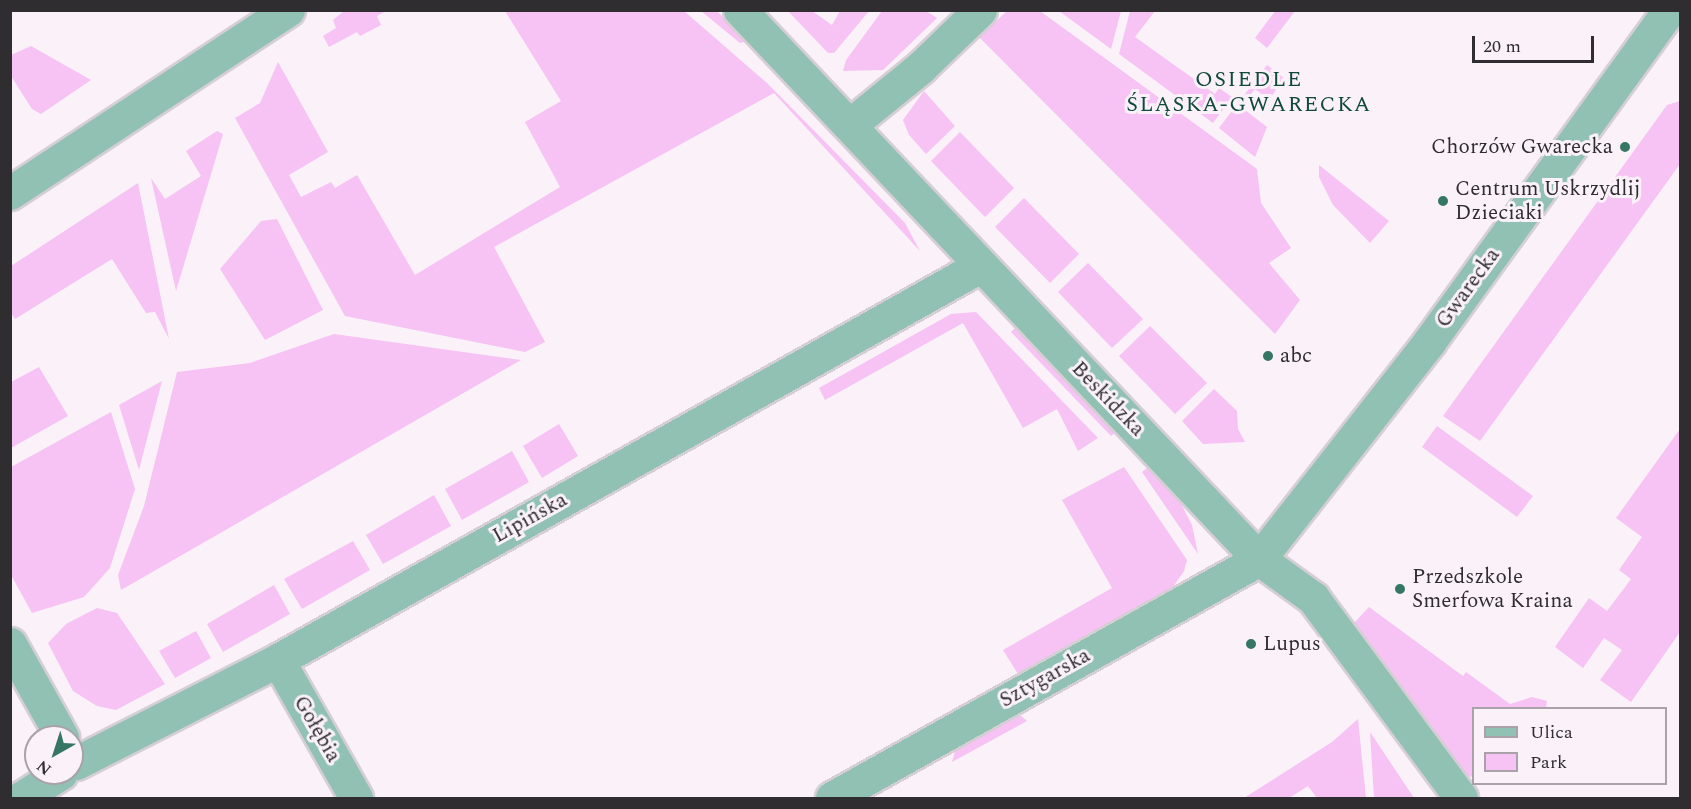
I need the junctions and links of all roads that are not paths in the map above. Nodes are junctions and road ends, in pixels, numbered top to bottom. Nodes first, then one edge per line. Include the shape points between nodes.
1 (288, 10) edge
2 (740, 10) edge
3 (980, 10) edge
4 (1669, 10) edge
5 (850, 125) junction
6 (10, 193) edge
7 (980, 266) junction
8 (1259, 560) junction
9 (10, 644) edge
10 (279, 660) junction
11 (52, 725) edge
12 (84, 752) edge
13 (37, 785) edge
14 (21, 798) edge
15 (356, 798) edge
16 (832, 798) edge
17 (1461, 798) edge

1 - 6 street
2 - 5 street, Beskidzka
3 - 5 street via 921,67
4 - 8 street, Gwarecka via 1429,342
5 - 7 street, Beskidzka
7 - 8 street, Beskidzka
7 - 10 street, Lipińska
8 - 16 street, Sztygarska
8 - 17 street, Beskidzka via 1313,598
9 - 11 street
10 - 12 street, Lipińska
10 - 15 street, Gołębia
13 - 14 street, Lipińska

